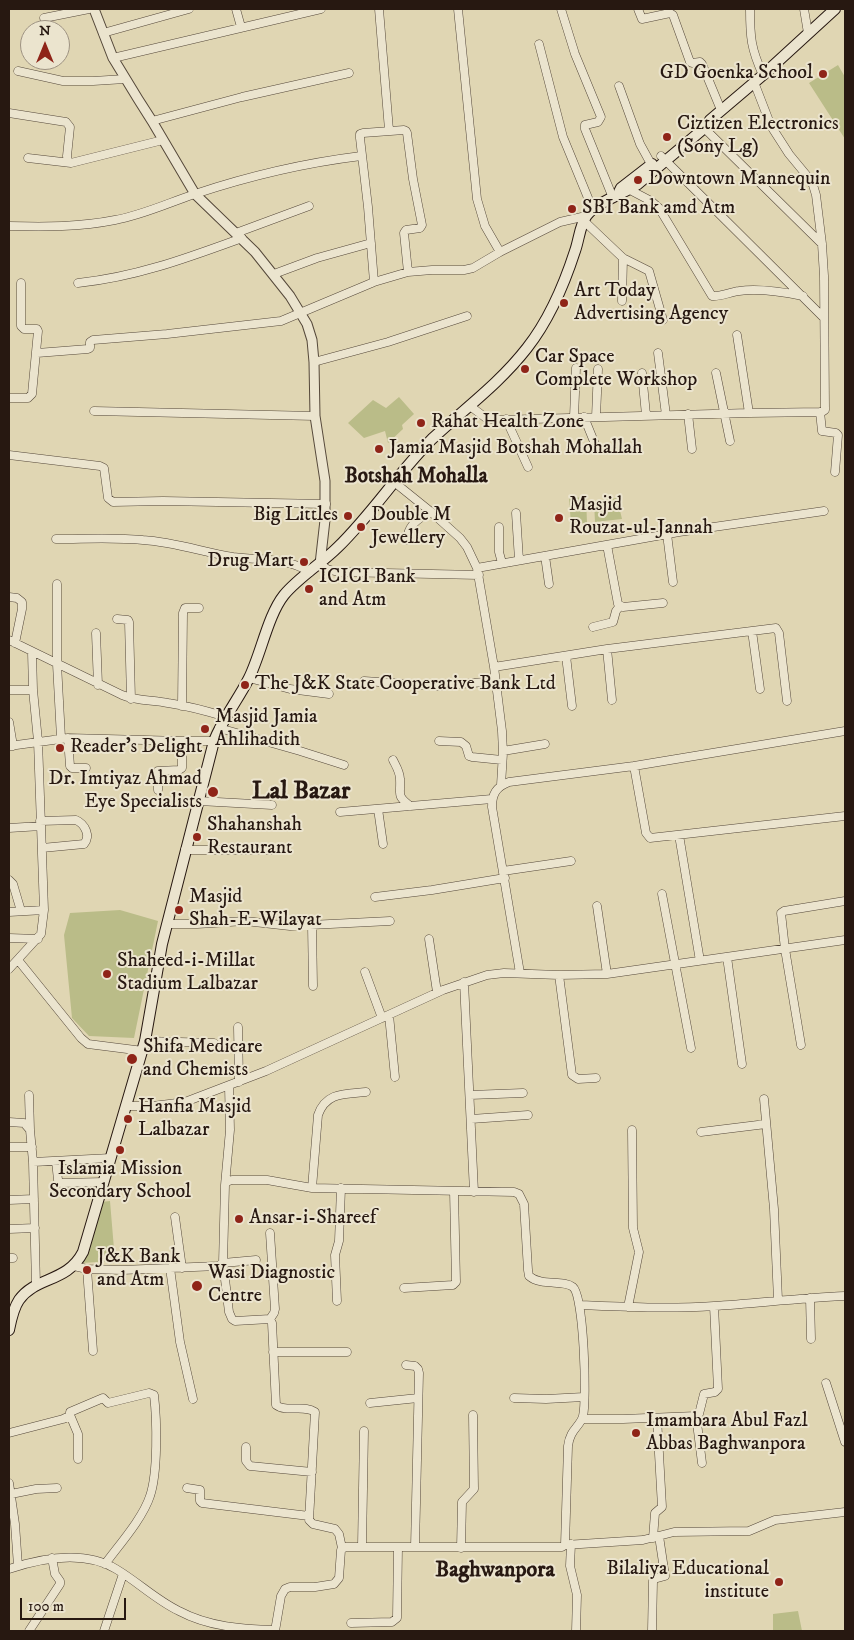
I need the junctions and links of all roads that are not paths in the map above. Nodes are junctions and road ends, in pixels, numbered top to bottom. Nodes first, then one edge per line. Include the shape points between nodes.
1 (89, 9) edge
2 (94, 9) edge
3 (189, 9) edge
4 (236, 9) edge
5 (321, 9) edge
6 (378, 9) edge
7 (458, 9) edge
8 (561, 9) edge
9 (638, 9) edge
10 (750, 9) edge
11 (804, 9) edge
12 (835, 9) edge
13 (44, 18) dead end
14 (241, 27) junction
15 (103, 33) junction
16 (808, 33) junction
17 (539, 44) dead end
18 (113, 58) junction
19 (18, 72) dead end
20 (349, 73) dead end
21 (763, 74) junction
22 (125, 78) junction
23 (754, 82) junction
24 (619, 86) dead end
25 (721, 110) junction
26 (9, 113) edge
27 (152, 121) junction
28 (705, 124) junction
29 (389, 130) junction
30 (162, 140) junction
31 (362, 156) junction
32 (28, 158) dead end
33 (663, 158) junction
34 (68, 162) junction
35 (651, 164) junction
36 (630, 190) junction
37 (195, 194) junction
38 (615, 196) junction
39 (309, 206) dead end
40 (588, 216) junction
41 (9, 226) edge
42 (239, 235) junction
43 (371, 243) junction
44 (822, 244) junction
45 (500, 252) junction
46 (624, 258) junction
47 (408, 272) junction
48 (274, 274) junction
49 (374, 282) junction
50 (21, 283) dead end
51 (78, 284) dead end
52 (804, 296) junction
53 (622, 301) dead end
54 (301, 313) junction
55 (467, 316) dead end
56 (823, 317) junction
57 (664, 320) dead end
58 (737, 335) dead end
59 (37, 354) junction
60 (658, 354) dead end
61 (314, 362) junction
62 (576, 368) dead end
63 (598, 370) dead end
64 (716, 372) dead end
65 (642, 373) dead end
66 (9, 398) edge
67 (470, 406) junction
68 (94, 411) dead end
69 (820, 412) junction
70 (724, 413) junction
71 (749, 413) junction
72 (688, 414) junction
73 (666, 415) junction
74 (315, 416) junction
75 (646, 416) junction
76 (574, 417) junction
77 (584, 417) junction
78 (596, 417) junction
79 (506, 419) junction
80 (730, 440) dead end
81 (692, 449) dead end
82 (597, 450) dead end
83 (9, 455) edge
84 (528, 467) dead end
85 (835, 472) dead end
86 (394, 482) junction
87 (326, 504) junction
88 (430, 511) junction
89 (824, 511) dead end
90 (516, 513) dead end
91 (498, 527) dead end
92 (667, 534) junction
93 (56, 539) dead end
94 (407, 540) dead end
95 (607, 546) junction
96 (545, 556) junction
97 (518, 560) junction
98 (502, 563) junction
99 (320, 564) junction
100 (478, 571) junction
101 (310, 572) junction
102 (673, 582) dead end
103 (57, 584) dead end
104 (549, 584) dead end
105 (9, 597) edge
106 (663, 602) dead end
107 (620, 606) junction
108 (199, 608) dead end
109 (117, 619) dead end
110 (593, 627) dead end
111 (752, 631) junction
112 (96, 632) dead end
113 (12, 642) edge
114 (607, 649) junction
115 (32, 652) junction
116 (566, 656) junction
117 (57, 664) junction
118 (494, 667) junction
119 (249, 678) junction
120 (364, 681) dead end
121 (496, 681) junction
122 (98, 685) junction
123 (760, 689) dead end
124 (9, 690) edge
125 (33, 690) junction
126 (330, 694) dead end
127 (131, 699) junction
128 (612, 700) dead end
129 (787, 701) dead end
130 (182, 706) junction
131 (572, 706) dead end
132 (226, 718) junction
133 (9, 722) edge
134 (219, 728) junction
135 (845, 731) edge
136 (64, 738) junction
137 (38, 741) junction
138 (182, 741) junction
139 (214, 741) junction
140 (439, 741) dead end
141 (545, 744) dead end
142 (11, 746) edge
143 (503, 751) junction
144 (393, 760) dead end
145 (502, 760) junction
146 (344, 765) dead end
147 (634, 766) junction
148 (86, 768) dead end
149 (500, 785) junction
150 (158, 790) dead end
151 (492, 799) junction
152 (199, 802) junction
153 (272, 805) dead end
154 (410, 806) junction
155 (378, 809) junction
156 (340, 812) dead end
157 (845, 816) edge
158 (40, 824) junction
159 (9, 828) edge
160 (679, 835) junction
161 (383, 844) dead end
162 (42, 848) junction
163 (185, 850) junction
164 (272, 850) dead end
165 (571, 861) dead end
166 (504, 874) junction
167 (9, 880) edge
168 (662, 894) dead end
169 (375, 897) dead end
170 (845, 901) edge
171 (597, 906) dead end
172 (44, 910) junction
173 (21, 911) junction
174 (9, 912) edge
175 (390, 921) dead end
176 (168, 924) junction
177 (312, 925) junction
178 (9, 938) edge
179 (38, 939) junction
180 (428, 939) dead end
181 (845, 940) edge
182 (784, 949) junction
183 (727, 957) junction
184 (18, 960) junction
185 (700, 961) junction
186 (676, 964) junction
187 (9, 969) edge
188 (365, 972) dead end
189 (520, 973) junction
190 (607, 974) junction
191 (559, 975) junction
192 (464, 982) junction
193 (313, 986) dead end
194 (437, 992) junction
195 (386, 1017) junction
196 (238, 1027) dead end
197 (145, 1041) junction
198 (214, 1043) dead end
199 (801, 1045) dead end
200 (691, 1048) dead end
201 (142, 1051) junction
202 (742, 1064) dead end
203 (395, 1077) dead end
204 (596, 1078) dead end
205 (239, 1082) junction
206 (229, 1086) junction
207 (366, 1092) dead end
208 (524, 1093) dead end
209 (29, 1095) dead end
210 (470, 1095) junction
211 (764, 1099) dead end
212 (126, 1106) junction
213 (528, 1115) dead end
214 (471, 1119) junction
215 (9, 1122) edge
216 (766, 1124) junction
217 (30, 1130) junction
218 (632, 1130) dead end
219 (701, 1132) dead end
220 (9, 1147) edge
221 (32, 1147) junction
222 (111, 1158) junction
223 (56, 1161) junction
224 (33, 1162) junction
225 (104, 1182) junction
226 (226, 1182) junction
227 (312, 1188) junction
228 (340, 1188) junction
229 (454, 1191) junction
230 (474, 1192) junction
231 (9, 1198) edge
232 (34, 1199) junction
233 (175, 1216) dead end
234 (35, 1228) junction
235 (9, 1229) edge
236 (270, 1233) dead end
237 (256, 1260) dead end
238 (223, 1263) junction
239 (74, 1266) junction
240 (170, 1268) junction
241 (182, 1268) junction
242 (87, 1269) junction
243 (36, 1286) junction
244 (404, 1288) dead end
245 (845, 1296) edge
246 (810, 1298) junction
247 (778, 1300) junction
248 (337, 1301) dead end
249 (580, 1305) junction
250 (714, 1306) junction
251 (628, 1308) junction
252 (270, 1319) junction
253 (9, 1330) edge
254 (811, 1339) dead end
255 (93, 1351) dead end
256 (273, 1352) junction
257 (347, 1352) dead end
258 (406, 1365) dead end
259 (826, 1382) dead end
260 (584, 1397) junction
261 (418, 1398) junction
262 (514, 1398) dead end
263 (193, 1400) dead end
264 (370, 1402) dead end
265 (70, 1415) junction
266 (473, 1415) dead end
267 (696, 1415) junction
268 (657, 1418) junction
269 (582, 1419) junction
270 (364, 1431) dead end
271 (9, 1434) edge
272 (845, 1442) edge
273 (246, 1447) dead end
274 (78, 1459) dead end
275 (702, 1463) dead end
276 (312, 1472) junction
277 (9, 1483) edge
278 (57, 1488) dead end
279 (188, 1488) dead end
280 (11, 1494) junction
281 (845, 1512) edge
282 (309, 1516) junction
283 (12, 1525) edge
284 (656, 1537) junction
285 (568, 1544) junction
286 (362, 1546) junction
287 (398, 1547) junction
288 (415, 1547) junction
289 (342, 1548) junction
290 (461, 1548) junction
291 (52, 1558) junction
292 (105, 1564) junction
293 (18, 1566) junction
294 (9, 1568) edge
295 (123, 1574) junction
296 (351, 1623) dead end
297 (29, 1631) edge
298 (104, 1631) edge
299 (275, 1631) edge
300 (576, 1631) edge
301 (652, 1631) edge

1 - 13 street
2 - 15 street
3 - 15 street
4 - 14 street
5 - 14 street
6 - 29 street
7 - 45 street via 477,200 485,226
8 - 38 street via 575,54 601,117 598,122 585,125 585,129
9 - 25 street via 640,18 644,20 673,15 690,62 702,64
10 - 21 street via 750,38
11 - 16 street
12 - 16 main road
14 - 18 street
15 - 18 street
16 - 21 main road
17 - 40 street
18 - 22 street
19 - 22 street via 63,81
20 - 27 street
21 - 23 main road
22 - 27 street
23 - 25 main road
23 - 44 street via 771,126 813,186
24 - 35 street via 640,144
25 - 28 main road
26 - 34 street via 69,124
27 - 30 street
28 - 33 main road
28 - 44 street
29 - 31 street via 360,134
29 - 47 street via 407,133 422,225 404,233
30 - 34 street
30 - 37 street
31 - 37 street via 275,171
31 - 43 street
32 - 34 street
33 - 35 main road
33 - 36 main road
33 - 52 street
35 - 38 main road
36 - 38 main road
36 - 52 street via 659,208 712,296 751,290
37 - 41 street via 116,220 86,225
37 - 42 street
38 - 40 main road
39 - 42 street
40 - 45 street via 560,222
40 - 46 street
40 - 67 main road via 546,320 503,376
42 - 48 street
42 - 51 street via 158,268
43 - 48 street
43 - 49 street
44 - 56 street
45 - 47 street via 464,270
46 - 53 street
46 - 57 street via 649,271
47 - 49 street
48 - 54 street
49 - 54 street
50 - 59 street via 21,326 37,329
52 - 56 street
54 - 59 street via 281,321 93,340 88,349
54 - 61 street via 312,340
55 - 61 street
56 - 69 street via 825,410
58 - 71 street
59 - 66 street via 32,394 28,398
60 - 73 street
61 - 74 street
62 - 76 street
63 - 78 street
64 - 70 street
65 - 75 street
67 - 79 street via 486,418
67 - 86 main road via 432,440
68 - 74 street
69 - 71 street
69 - 85 street via 822,430 838,435
70 - 71 street
70 - 72 street
70 - 80 street
72 - 73 street
72 - 81 street
73 - 75 street
74 - 87 street
75 - 78 street
76 - 77 street
76 - 79 street
77 - 78 street
77 - 82 street
79 - 84 street
83 - 87 street via 100,466 104,468 108,498 113,502
86 - 88 street
86 - 99 main road
87 - 99 street
88 - 94 street via 410,527
88 - 100 street via 460,538
89 - 92 street
90 - 97 street
91 - 98 street
92 - 95 street
92 - 102 street
93 - 101 street via 157,541 233,557 298,564
95 - 96 street
95 - 107 street
96 - 97 street
96 - 104 street
97 - 98 street
98 - 100 street
99 - 100 street via 338,572
99 - 101 main road
100 - 118 street
101 - 119 main road via 288,591 274,612
103 - 117 street
105 - 113 street via 22,602
106 - 107 street
107 - 110 street via 613,622
108 - 130 street via 186,608 183,613
109 - 127 street via 129,622
111 - 114 street
111 - 123 street
111 - 129 street via 778,629
112 - 122 street
113 - 115 street
114 - 116 street
114 - 128 street
115 - 117 street
115 - 125 street
116 - 118 street
116 - 131 street
117 - 122 street
117 - 136 street
118 - 121 street
119 - 126 street via 290,689
119 - 132 main road
120 - 121 street via 438,686
121 - 143 street
122 - 127 street
124 - 125 street
125 - 137 street
127 - 130 street
130 - 132 street
132 - 134 main road
133 - 142 street
134 - 139 main road
134 - 146 street
135 - 147 street
136 - 137 street
136 - 138 street
136 - 148 street via 70,766
137 - 142 street
137 - 158 street
138 - 139 street
138 - 150 street via 182,768 158,771
139 - 152 main road
140 - 145 street via 461,742 472,757
141 - 143 street
143 - 145 street
144 - 154 street via 400,779 399,795
145 - 149 street
147 - 149 street
147 - 160 street via 648,837
149 - 151 street
151 - 154 street
151 - 166 street
152 - 153 street
152 - 163 main road
154 - 155 street
155 - 156 street
155 - 161 street
157 - 160 street
158 - 159 street
158 - 162 street
158 - 162 street via 76,820 88,835 84,844
160 - 185 street
162 - 172 street
163 - 164 street
163 - 176 main road
165 - 166 street
166 - 169 street via 432,890
166 - 189 street
167 - 173 street via 14,884
168 - 186 street
170 - 182 street via 781,913
171 - 190 street
172 - 173 street
172 - 179 street
173 - 174 street
175 - 177 street
176 - 177 street via 246,921
176 - 197 main road
177 - 193 street
178 - 179 street
179 - 184 street
180 - 194 street
181 - 182 street
182 - 183 street
182 - 199 street
183 - 185 street
183 - 202 street
184 - 187 street
184 - 201 street via 88,1044
185 - 186 street
186 - 190 street
186 - 200 street
188 - 195 street
189 - 191 street
189 - 192 street via 487,975
190 - 191 street
191 - 204 street via 572,1075 578,1079
192 - 194 street
192 - 210 street
194 - 195 street
195 - 203 street
195 - 205 street
196 - 205 street
197 - 198 street
197 - 201 main road
201 - 212 main road
205 - 206 street
206 - 212 street via 185,1102
206 - 226 street
207 - 227 street via 334,1097 321,1106
208 - 210 street
209 - 217 street
210 - 214 street
211 - 216 street
212 - 222 main road
213 - 214 street
214 - 230 street
215 - 217 street via 24,1123
216 - 219 street
216 - 247 street
217 - 221 street
218 - 251 street via 633,1228 638,1252
220 - 221 street
221 - 224 street
222 - 223 street
222 - 225 main road
223 - 224 street
223 - 225 street via 61,1183
224 - 232 street
225 - 239 main road via 83,1252
226 - 227 street via 267,1180
226 - 238 street
227 - 228 street
228 - 229 street
228 - 248 street via 340,1241 335,1255
229 - 230 street
229 - 244 street via 456,1282 453,1285
230 - 249 street via 519,1194 524,1204 529,1276 540,1281 567,1284 575,1290
231 - 232 street
232 - 234 street
233 - 241 street
234 - 235 street
234 - 243 street
236 - 252 street via 275,1309
237 - 238 street
238 - 241 street
238 - 252 street via 232,1319
239 - 242 street
239 - 243 main road
240 - 241 street
240 - 242 street
240 - 263 street via 180,1342
242 - 255 street
243 - 253 main road via 18,1301
245 - 246 street
246 - 247 street
246 - 254 street
247 - 250 street
249 - 251 street
249 - 260 street
250 - 251 street
250 - 267 street via 718,1389 704,1394 701,1411
252 - 256 street
256 - 257 street
256 - 276 street via 276,1405 315,1412
258 - 261 street via 418,1369
259 - 272 street
260 - 262 street
260 - 269 street
261 - 264 street
261 - 288 street
265 - 271 street
265 - 274 street via 78,1434
265 - 292 street via 70,1412 103,1398 108,1403 154,1395 156,1454 151,1495
266 - 290 street via 474,1489 462,1502
267 - 268 street
267 - 275 street
268 - 269 street
268 - 284 street via 662,1507 655,1513
269 - 285 street via 572,1431 568,1446
270 - 286 street
273 - 276 street via 246,1461 250,1466
276 - 282 street
277 - 280 street
278 - 280 street
279 - 282 street via 200,1490 202,1503
280 - 283 street
281 - 284 street via 775,1520 750,1531 686,1531
282 - 289 street via 313,1524 338,1531
283 - 293 street
284 - 285 street
284 - 301 street via 665,1576 654,1579 652,1584
285 - 290 street via 562,1547
285 - 300 street via 577,1595
286 - 287 street
286 - 289 street
287 - 288 street
287 - 296 street via 398,1618 392,1622
288 - 290 street
289 - 299 street via 339,1578 334,1584 285,1589
291 - 292 street
291 - 293 street
291 - 297 street via 60,1584
292 - 295 street
293 - 294 street
295 - 298 street
295 - 299 street via 152,1596 195,1619 248,1630

